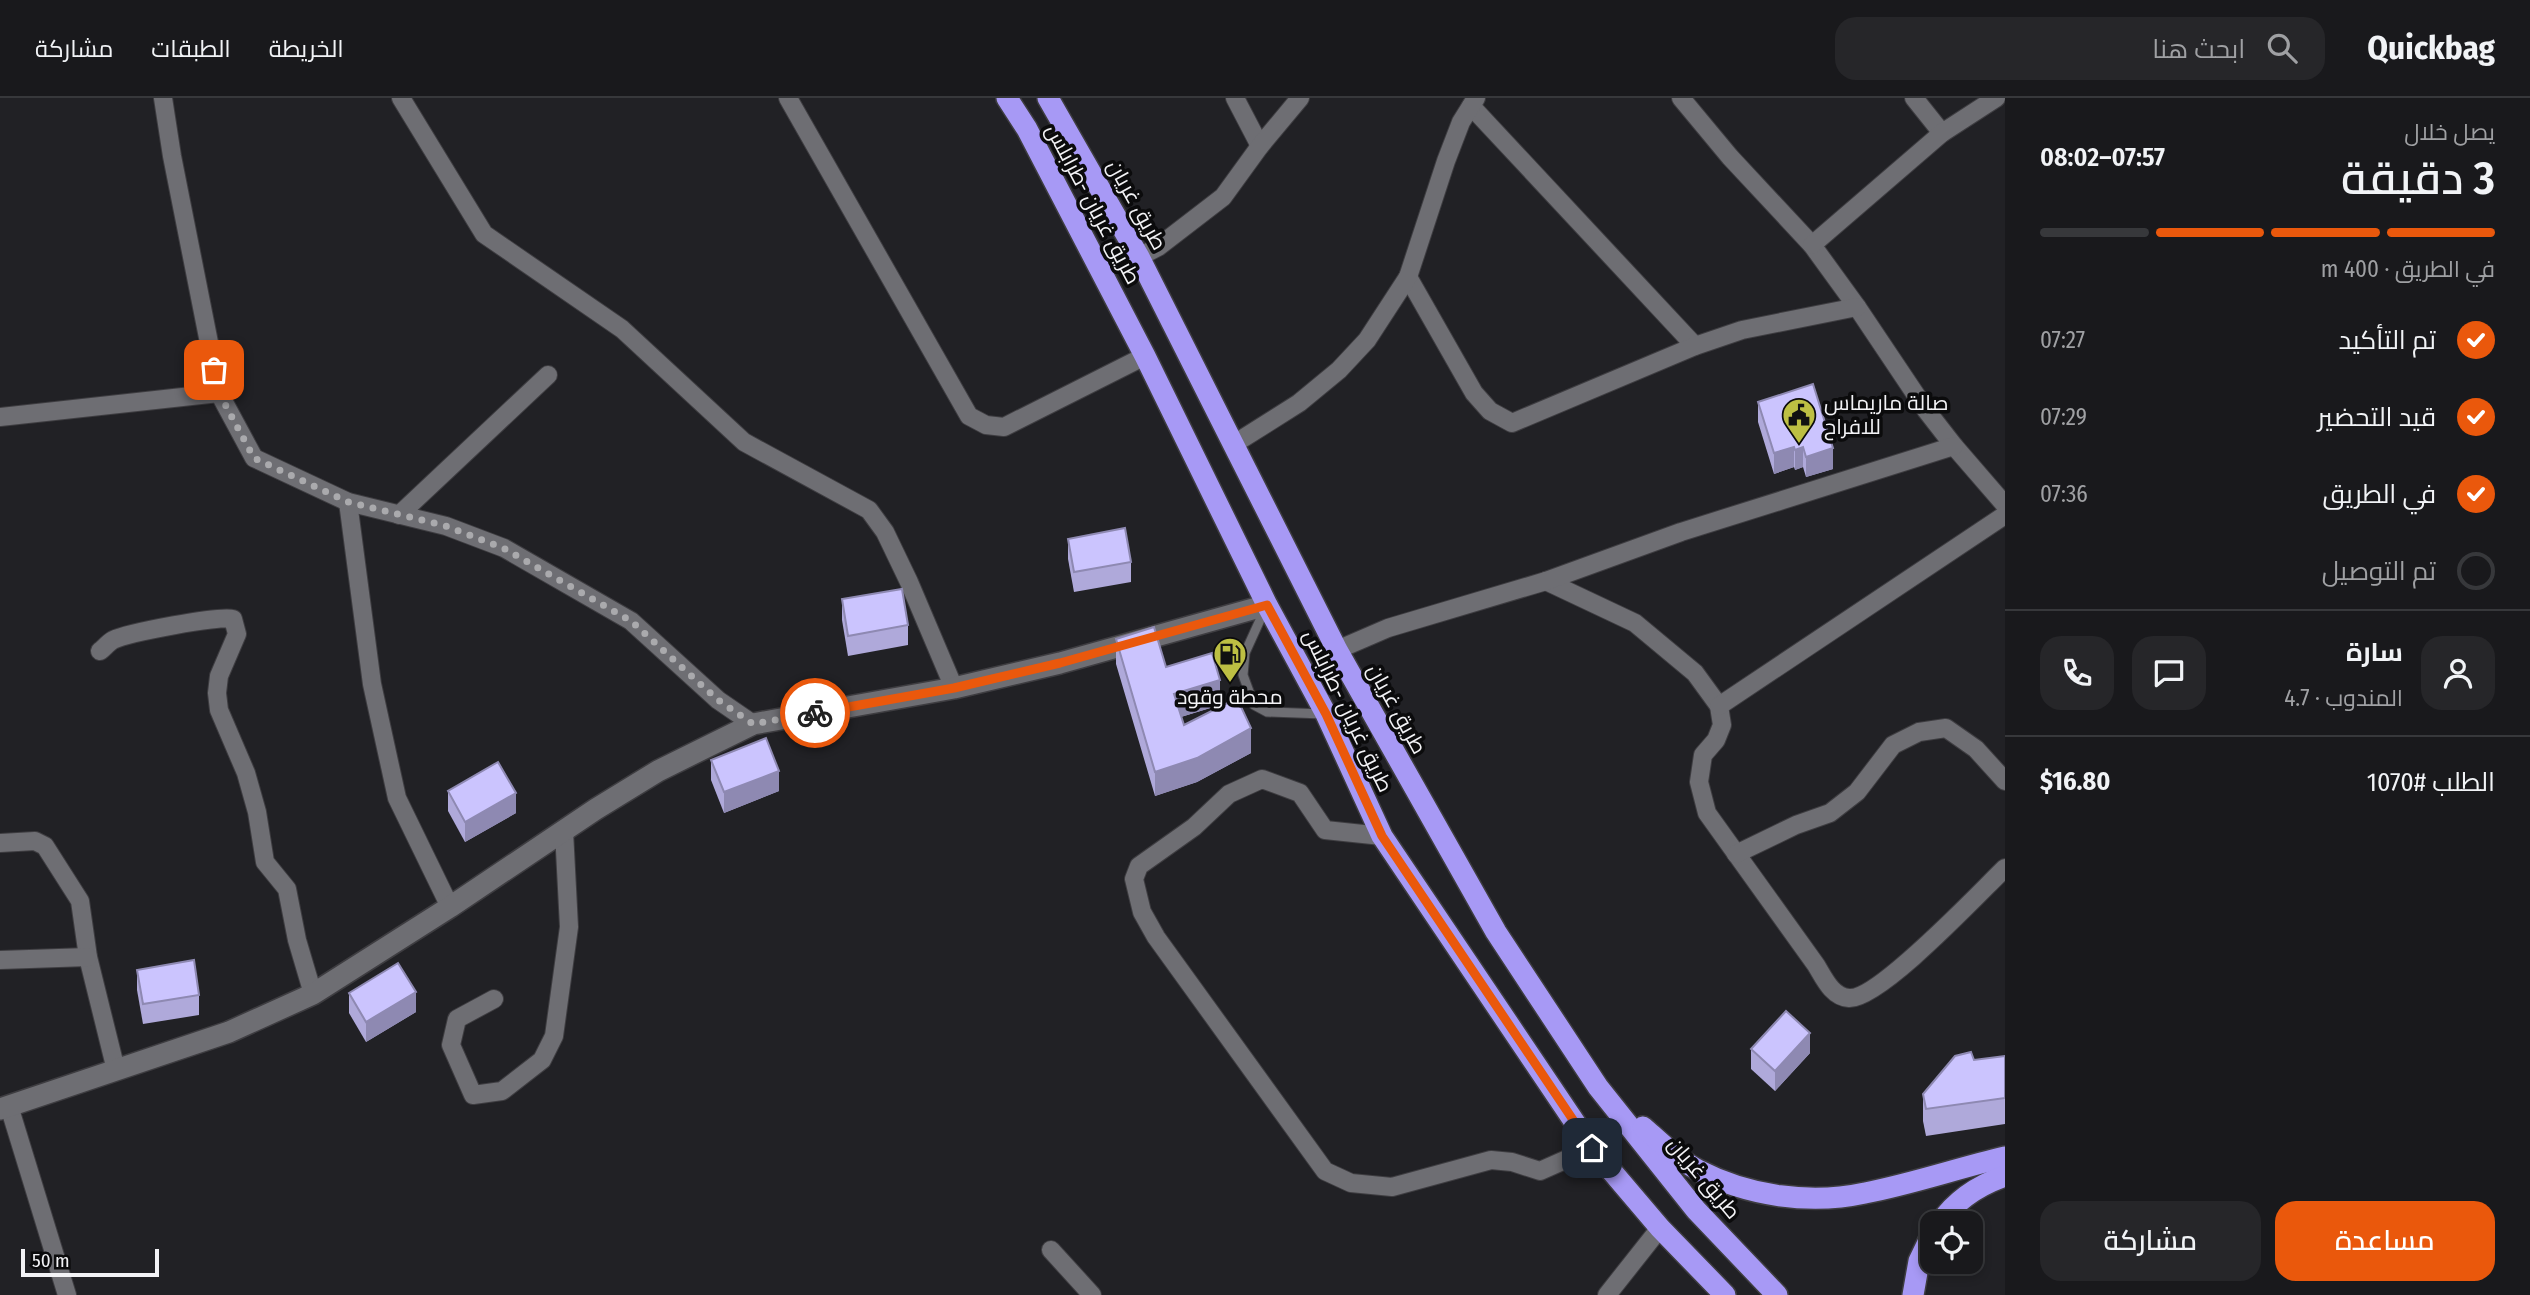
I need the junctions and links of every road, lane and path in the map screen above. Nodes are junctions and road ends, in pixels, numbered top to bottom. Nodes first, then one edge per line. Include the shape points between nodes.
1 (163, 98) edge
2 (401, 98) edge
3 (788, 98) edge
4 (1007, 98) edge
5 (1048, 98) edge
6 (1235, 98) edge
7 (1300, 98) edge
8 (1682, 98) edge
9 (1914, 98) edge
10 (1996, 98) edge
11 (1474, 102) edge
12 (1942, 133) junction
13 (1260, 146) junction
14 (1812, 245) junction
15 (1139, 257) junction
16 (1408, 277) junction
17 (1857, 307) junction
18 (1695, 346) junction
19 (1145, 356) junction
20 (548, 375) dead end
21 (219, 393) junction
22 (0, 417) edge
23 (1234, 444) junction
24 (1954, 446) junction
25 (348, 502) junction
26 (2005, 505) edge
27 (399, 515) junction
28 (2005, 515) edge
29 (1546, 581) junction
30 (1267, 605) junction
31 (1337, 650) junction
32 (100, 651) dead end
33 (954, 688) junction
34 (1719, 706) junction
35 (1326, 714) junction
36 (753, 724) junction
37 (2005, 781) edge
38 (564, 831) junction
39 (1382, 836) junction
40 (0, 843) edge
41 (1736, 854) junction
42 (2005, 868) edge
43 (450, 906) junction
44 (88, 957) junction
45 (0, 960) edge
46 (313, 994) junction
47 (494, 999) dead end
48 (116, 1070) junction
49 (1598, 1087) junction
50 (4, 1108) edge
51 (1592, 1148) junction
52 (2005, 1157) edge
53 (2005, 1176) edge
54 (1951, 1211) edge
55 (1660, 1228) junction
56 (1051, 1250) dead end
57 (1920, 1259) edge
58 (67, 1295) edge
59 (1092, 1295) edge
60 (1607, 1295) edge
61 (1725, 1295) edge
62 (1777, 1295) edge
63 (1913, 1295) edge

1 - 21 street
2 - 33 street via 484,234 621,329 744,442 869,510 885,531
3 - 19 street via 969,416 1004,427
4 - 19 highway, طريق غريان -طرابلس
5 - 15 highway, طريق غريان
6 - 13 street
7 - 13 street
8 - 14 street
9 - 12 street
10 - 12 street
11 - 16 street via 1446,161
11 - 18 street
12 - 14 street
13 - 15 street via 1223,197
14 - 17 street
15 - 23 highway, طريق غريان
16 - 18 street via 1474,393 1490,411 1512,423
16 - 23 street via 1367,340 1339,370 1299,403
17 - 18 street via 1742,330
17 - 24 street
19 - 30 highway, طريق غريان -طرابلس
20 - 27 street
21 - 22 street
21 - 25 street via 254,458
23 - 31 highway, طريق غريان
24 - 26 street
24 - 29 street via 1681,532
25 - 27 street
25 - 43 street via 372,684 397,798
27 - 36 street via 446,526 503,548 631,621 718,700
28 - 34 street
29 - 31 street via 1388,628
29 - 34 street via 1635,623 1695,673
30 - 33 street
30 - 35 highway, طريق غريان -طرابلس
30 - 35 lane via 1245,653 1243,674 1254,705 1267,712
31 - 49 highway, طريق غريان via 1496,932
32 - 46 street via 113,640 130,635 215,619 233,620 237,634 219,676 219,709 246,773 265,862 287,889
33 - 36 street
34 - 41 street via 1722,725 1703,755 1699,782 1707,813
35 - 39 highway, طريق غريان -طرابلس
36 - 38 street via 658,771
37 - 41 street via 1976,749 1946,728 1919,732 1894,746 1857,792 1830,813
38 - 43 street
38 - 47 street via 569,927 554,1037 542,1060 502,1091 473,1095 451,1045 457,1019
39 - 51 highway, طريق غريان -طرابلس
39 - 51 street via 1325,830 1300,793 1262,779 1229,794 1139,866 1134,879 1142,912 1325,1171 1351,1183 1392,1187 1491,1160 1540,1171
40 - 44 street via 35,841 46,846 80,901
41 - 42 street via 1833,992 1849,998 1868,993 1894,975
43 - 46 street
44 - 45 street
44 - 48 street
46 - 48 street via 229,1032
48 - 50 street
49 - 52 highway via 1696,1169 1760,1193 1828,1198 1862,1194
49 - 62 highway, طريق غريان via 1696,1210
50 - 58 street
51 - 55 highway, طريق غريان -طرابلس
53 - 54 highway via 1965,1196
55 - 60 street
55 - 61 highway, طريق غريان -طرابلس
56 - 59 street
57 - 63 highway

